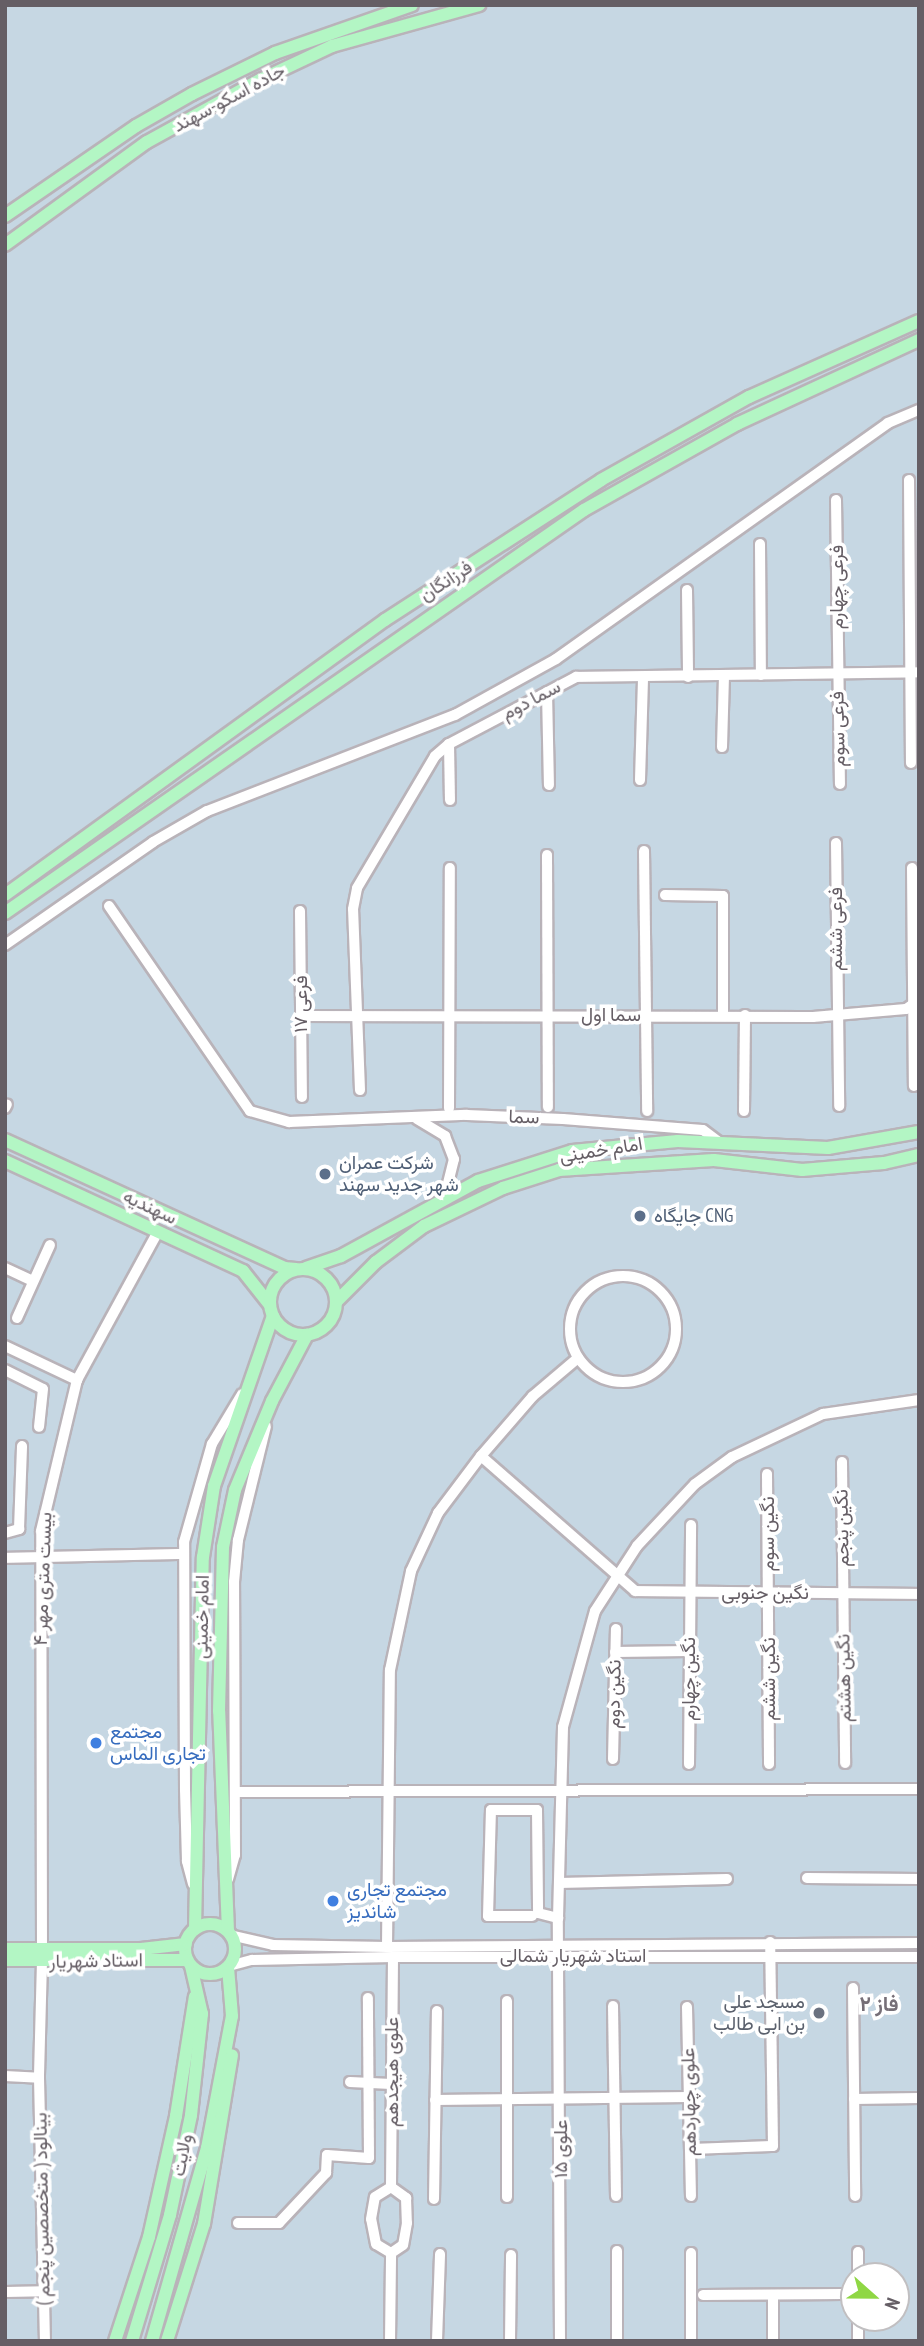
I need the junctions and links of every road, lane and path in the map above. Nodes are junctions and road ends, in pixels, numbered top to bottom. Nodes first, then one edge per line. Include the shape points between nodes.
1 (412, 5) edge
2 (479, 5) edge
3 (5, 216) edge
4 (5, 245) edge
5 (919, 321) edge
6 (919, 340) edge
7 (916, 412) edge
8 (909, 480) dead end
9 (836, 500) dead end
10 (760, 544) dead end
11 (687, 590) dead end
12 (915, 672) edge
13 (837, 674) junction
14 (724, 676) junction
15 (761, 676) junction
16 (643, 677) junction
17 (688, 677) junction
18 (547, 692) junction
19 (449, 744) junction
20 (722, 747) dead end
21 (911, 764) dead end
22 (640, 780) dead end
23 (840, 784) dead end
24 (549, 785) dead end
25 (450, 800) dead end
26 (836, 843) dead end
27 (644, 851) dead end
28 (547, 855) dead end
29 (450, 868) dead end
30 (912, 868) dead end
31 (5, 895) edge
32 (665, 895) dead end
33 (109, 906) dead end
34 (300, 911) dead end
35 (5, 913) edge
36 (5, 945) edge
37 (917, 1002) edge
38 (452, 1014) junction
39 (548, 1014) junction
40 (723, 1014) junction
41 (646, 1015) junction
42 (745, 1015) junction
43 (301, 1016) junction
44 (357, 1016) junction
45 (837, 1016) junction
46 (914, 1086) dead end
47 (360, 1090) dead end
48 (302, 1097) dead end
49 (839, 1106) dead end
50 (548, 1107) dead end
51 (449, 1108) dead end
52 (647, 1111) dead end
53 (744, 1111) dead end
54 (416, 1118) junction
55 (919, 1132) edge
56 (5, 1140) edge
57 (719, 1142) junction
58 (919, 1155) edge
59 (5, 1161) edge
60 (444, 1199) junction
61 (167, 1215) junction
62 (157, 1233) junction
63 (50, 1245) dead end
64 (5, 1268) edge
65 (301, 1269) junction
66 (33, 1281) junction
67 (337, 1301) junction
68 (271, 1311) junction
69 (17, 1318) dead end
70 (307, 1335) junction
71 (5, 1346) edge
72 (578, 1358) junction
73 (5, 1370) edge
74 (77, 1380) junction
75 (249, 1381) junction
76 (919, 1400) edge
77 (272, 1401) junction
78 (39, 1427) dead end
79 (22, 1446) dead end
80 (481, 1456) junction
81 (842, 1462) dead end
82 (767, 1474) dead end
83 (691, 1525) dead end
84 (5, 1533) edge
85 (184, 1554) junction
86 (5, 1558) edge
87 (41, 1558) junction
88 (618, 1575) junction
89 (690, 1593) junction
90 (768, 1593) junction
91 (843, 1594) junction
92 (919, 1594) edge
93 (616, 1629) dead end
94 (689, 1651) junction
95 (615, 1652) junction
96 (613, 1759) dead end
97 (845, 1763) dead end
98 (689, 1764) dead end
99 (769, 1764) dead end
100 (919, 1788) edge
101 (387, 1789) junction
102 (561, 1790) junction
103 (236, 1792) junction
104 (807, 1878) dead end
105 (919, 1879) edge
106 (727, 1880) dead end
107 (559, 1883) junction
108 (225, 1890) junction
109 (198, 1902) junction
110 (532, 1916) dead end
111 (558, 1918) junction
112 (195, 1929) junction
113 (229, 1933) junction
114 (769, 1942) junction
115 (919, 1942) edge
116 (186, 1944) junction
117 (387, 1947) junction
118 (5, 1949) edge
119 (559, 1952) junction
120 (42, 1956) junction
121 (769, 1956) junction
122 (393, 1957) junction
123 (919, 1957) edge
124 (5, 1960) edge
125 (189, 1963) junction
126 (228, 1967) junction
127 (853, 1987) dead end
128 (197, 1989) junction
129 (368, 1998) dead end
130 (507, 2001) dead end
131 (613, 2006) dead end
132 (687, 2007) dead end
133 (437, 2011) dead end
134 (232, 2015) junction
135 (5, 2076) edge
136 (39, 2078) junction
137 (350, 2082) dead end
138 (369, 2083) junction
139 (391, 2084) junction
140 (689, 2097) junction
141 (561, 2098) junction
142 (615, 2098) junction
143 (919, 2098) edge
144 (506, 2099) junction
145 (854, 2099) junction
146 (435, 2101) junction
147 (690, 2149) junction
148 (391, 2187) junction
149 (616, 2196) dead end
150 (691, 2196) dead end
151 (855, 2196) dead end
152 (507, 2197) dead end
153 (434, 2199) dead end
154 (238, 2223) dead end
155 (617, 2250) dead end
156 (858, 2252) dead end
157 (391, 2253) junction
158 (691, 2253) dead end
159 (440, 2254) dead end
160 (511, 2255) dead end
161 (858, 2262) edge
162 (44, 2291) junction
163 (5, 2292) edge
164 (703, 2294) dead end
165 (840, 2294) edge
166 (773, 2296) junction
167 (45, 2341) edge
168 (115, 2341) edge
169 (132, 2341) edge
170 (152, 2341) edge
171 (167, 2341) edge
172 (390, 2341) edge
173 (438, 2341) edge
174 (510, 2341) edge
175 (560, 2341) edge
176 (617, 2341) edge
177 (691, 2341) edge
178 (773, 2341) edge

1 - 3 main road, جاده اسکو-سهند via 275,53 192,94 136,126
2 - 4 main road, جاده اسکو-سهند via 332,46 260,80 147,142
5 - 31 main road, فرزانگان via 749,397 601,480 385,620
6 - 35 main road, فرزانگان via 737,424 584,510
7 - 36 street via 888,423 545,665 455,715 207,811 153,842
8 - 12 street
9 - 13 street, فرعی چهارم
10 - 15 street
11 - 17 street
12 - 13 street, سما دوم
12 - 21 street
13 - 15 street, سما دوم
13 - 23 street, فرعی سوم
14 - 15 street, سما دوم
14 - 17 street, سما دوم
14 - 20 street
16 - 17 street, سما دوم
16 - 18 street, سما دوم via 576,677
16 - 22 street
18 - 19 street, سما دوم
18 - 24 street
19 - 25 street
19 - 44 street, سما دوم via 435,756 357,888 353,909
26 - 45 street, فرعی ششم
27 - 41 street
28 - 39 street
29 - 38 street
30 - 37 street
32 - 40 street via 723,896
33 - 54 street, سما via 250,1111 289,1122
34 - 43 street, فرعی ۱۷
37 - 45 street, سما اول
37 - 46 street
38 - 39 street, سما اول
38 - 44 street, سما اول
38 - 51 street
39 - 41 street, سما اول
39 - 50 street
40 - 41 street, سما اول
40 - 42 street, سما اول
41 - 52 street
42 - 45 street, سما اول
42 - 53 street
43 - 44 street, سما اول
43 - 48 street, فرعی ۱۷
44 - 47 street, سما دوم
45 - 49 street, فرعی ششم
54 - 57 street, سما via 563,1119 703,1130
54 - 60 street via 445,1136 454,1159
55 - 57 main road, امام خمینی via 828,1148
56 - 61 main road, سهندیه
57 - 60 main road, امام خمینی via 636,1143 572,1151 478,1181
58 - 67 main road, امام خمینی via 802,1170 713,1160 559,1170 503,1188 424,1226 376,1262
59 - 62 main road, سهندیه
60 - 65 main road, امام خمینی via 341,1256
61 - 62 main road
61 - 65 main road, سهندیه via 284,1268
62 - 68 main road, سهندیه via 243,1271
62 - 74 street, بیست متری مهر ۴
63 - 66 street
64 - 66 street
65 - 67 main road via 331,1283
65 - 68 main road via 279,1279
66 - 69 street
67 - 70 main road via 331,1320
68 - 70 main road via 287,1331
68 - 75 main road, امام خمینی
70 - 77 main road, امام خمینی
71 - 74 street
72 - 72 street via 596,1375 612,1381 629,1382 652,1374 665,1363 675,1340 676,1324 668,1300 650,1283 635,1277 618,1276 594,1284 577,1302 571,1318
72 - 80 street via 533,1396
73 - 78 street via 43,1389
74 - 87 street, بیست متری مهر ۴ via 47,1494
75 - 85 street via 212,1444
75 - 109 main road, امام خمینی via 214,1486 203,1557
76 - 88 street, علوی ۱۵ via 823,1414 732,1457 695,1484 637,1546
77 - 103 street via 238,1540 234,1582
77 - 108 main road, امام خمینی via 235,1490 223,1547 219,1711
79 - 84 street via 19,1529
80 - 88 street, نگین جنوبی
80 - 101 street via 438,1513 411,1571 399,1612 390,1670
81 - 91 street, نگین پنجم
82 - 90 street, نگین سوم
83 - 89 street, نگین چهارم
85 - 87 street
85 - 109 street via 187,1861
86 - 87 street
87 - 120 street, بیست متری مهر ۴
88 - 89 street, نگین جنوبی via 635,1591
88 - 102 street, علوی ۱۵ via 595,1611 572,1683 563,1727
89 - 90 street, نگین جنوبی
89 - 94 street, نگین چهارم
90 - 91 street, نگین جنوبی
90 - 99 street, نگین ششم
91 - 92 street, نگین جنوبی
91 - 97 street, نگین هشتم
93 - 95 street, نگین دوم
94 - 95 street
94 - 98 street, نگین چهارم
95 - 96 street, نگین دوم
100 - 102 street
101 - 102 street
101 - 103 street
101 - 117 street
102 - 107 street, علوی ۱۵
103 - 108 street via 236,1855
104 - 105 street
106 - 107 street
107 - 111 street, علوی ۱۵
108 - 113 main road, امام خمینی
109 - 112 main road, امام خمینی
110 - 111 street via 488,1916 491,1810 537,1810 538,1913
111 - 119 street, علوی ۱۵
112 - 113 main road via 211,1924
112 - 116 main road
113 - 117 street, استاد شهریار شمالی via 273,1945
113 - 126 main road via 235,1952
114 - 115 street, استاد شهریار شمالی
114 - 119 street, استاد شهریار شمالی
114 - 121 street
116 - 120 main road, استاد شهریار
116 - 125 main road
117 - 119 street, استاد شهریار شمالی
118 - 120 main road, استاد شهریار
119 - 121 street, استاد شهریار شمالی
119 - 122 street, استاد شهریار شمالی
119 - 141 street, علوی ۱۵
120 - 124 main road, استاد شهریار
120 - 125 main road, استاد شهریار
120 - 136 street, بیست متری مهر ۴
121 - 123 street, استاد شهریار شمالی
121 - 147 street via 773,2146
122 - 126 street, استاد شهریار شمالی via 252,1960
122 - 139 street, علوی هیجدهم
125 - 126 main road via 210,1975
125 - 128 main road, ولایت
126 - 134 main road, ولایت
127 - 145 street
128 - 168 main road via 176,2116 149,2237
128 - 169 main road, ولایت via 202,2014 191,2115 170,2216
129 - 138 street
130 - 144 street
131 - 142 street
132 - 140 street, علوی چهاردهم
133 - 146 street
134 - 170 main road, ولایت via 207,2148
134 - 171 main road via 224,2122 204,2224
135 - 136 street
136 - 162 street, بینالود ( متخصصین پنجم )
137 - 138 street
138 - 139 street
138 - 154 street via 369,2158 327,2155 326,2173 279,2223
139 - 148 street, علوی هیجدهم
140 - 142 street
140 - 147 street, علوی چهاردهم
141 - 142 street
141 - 144 street
141 - 175 street, علوی ۱۵
142 - 149 street
143 - 145 street
144 - 146 street
144 - 152 street
145 - 151 street
146 - 153 street
147 - 150 street, علوی چهاردهم
148 - 157 street, علوی هیجدهم via 406,2198 407,2223 403,2245
148 - 157 street via 375,2197 371,2219 376,2244
155 - 176 street
156 - 161 street
157 - 172 street, علوی هیجدهم
158 - 177 street
159 - 173 street
160 - 174 street
162 - 163 street
162 - 167 street, بینالود ( متخصصین پنجم )
164 - 166 street
165 - 166 street
166 - 178 street

